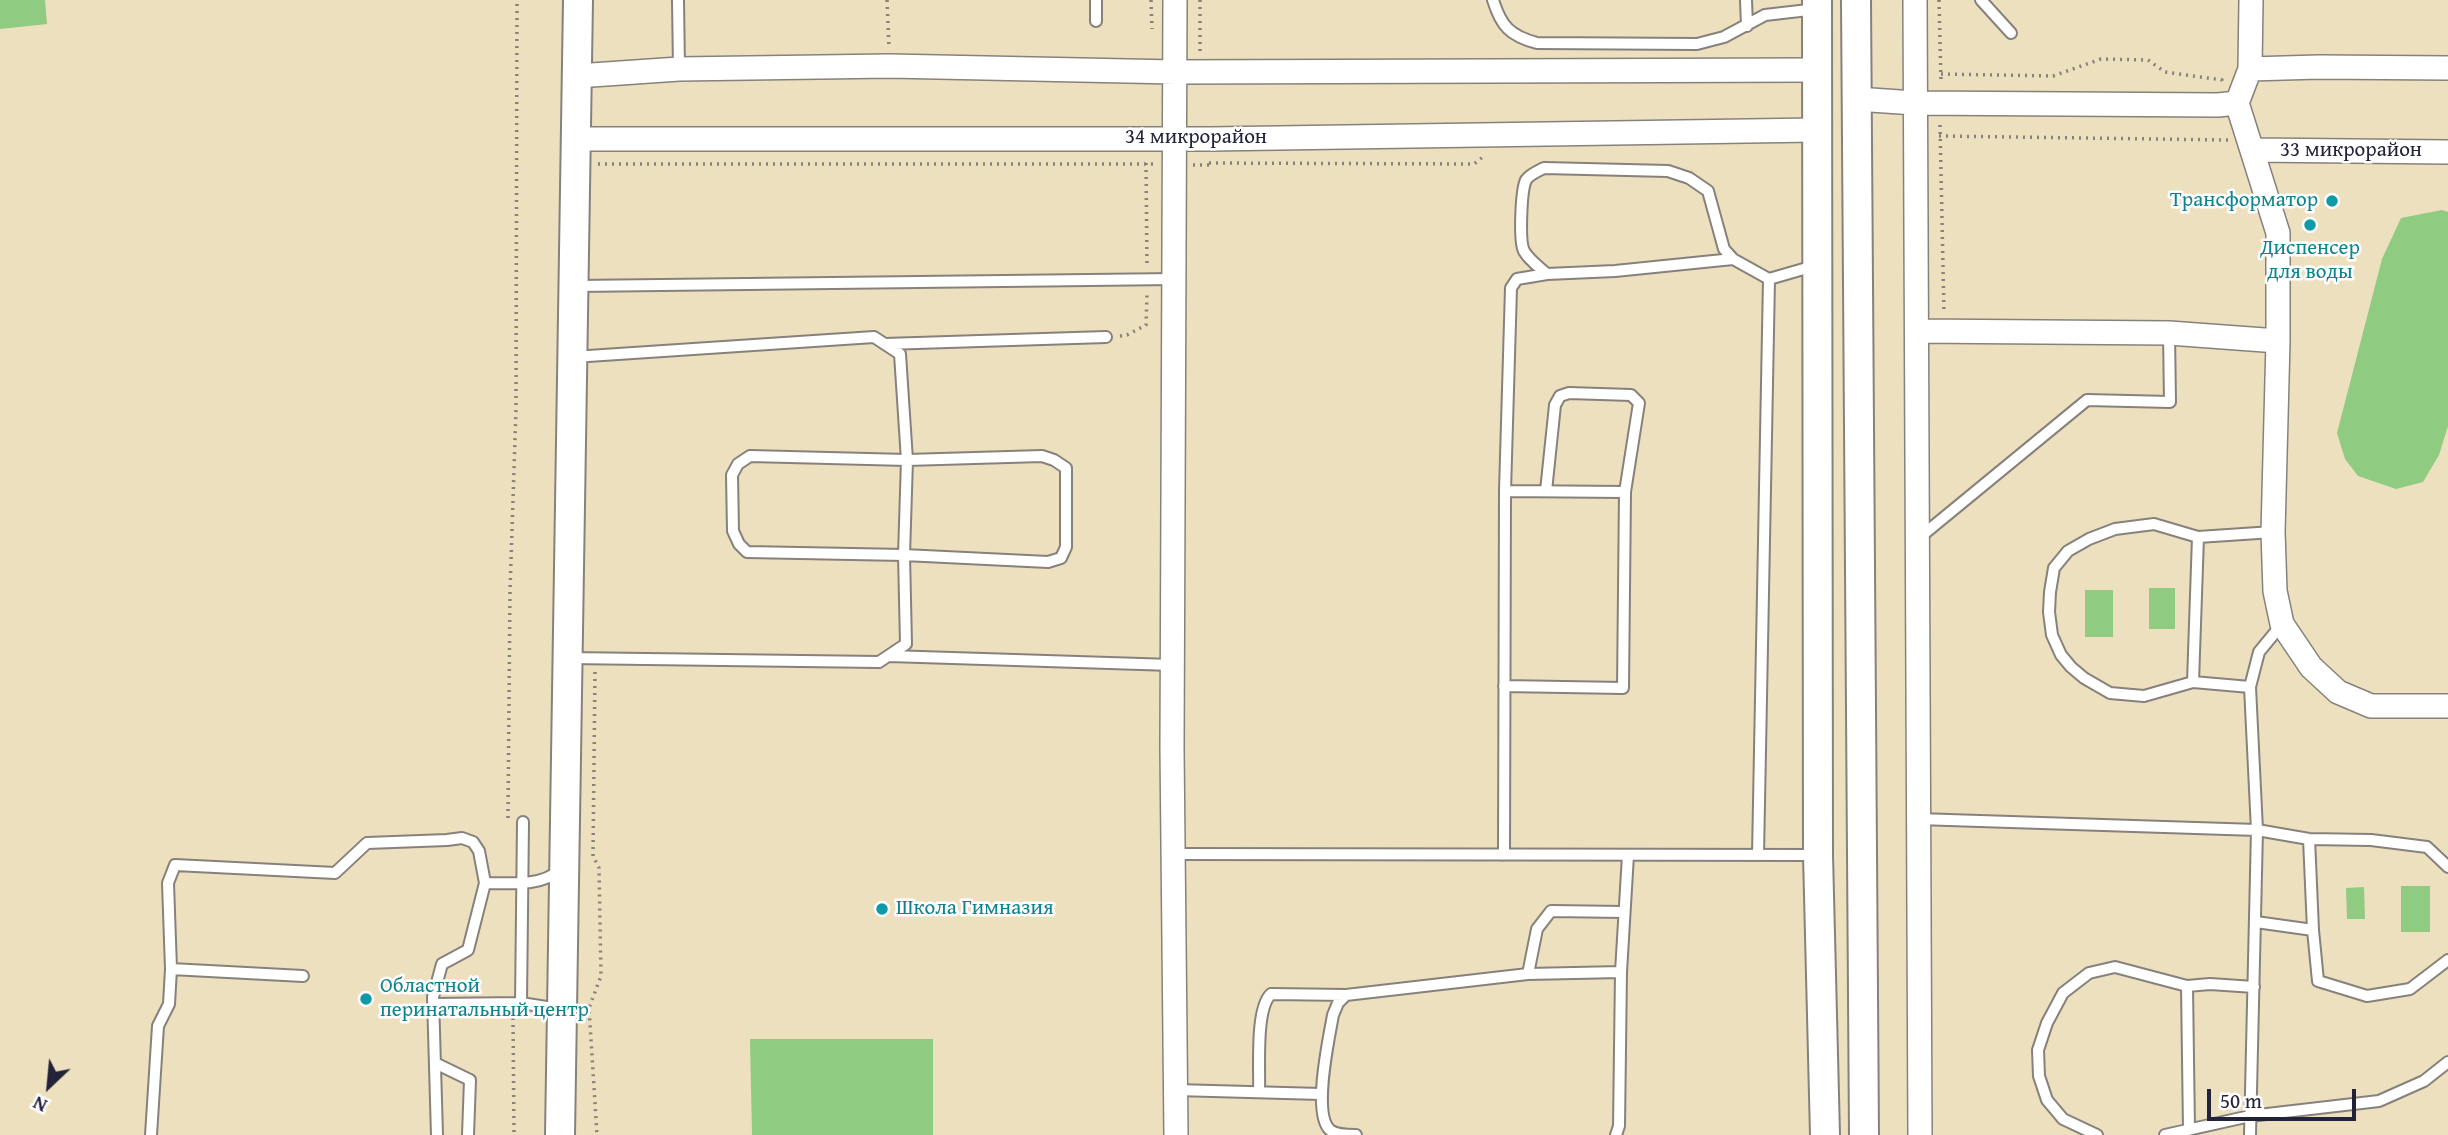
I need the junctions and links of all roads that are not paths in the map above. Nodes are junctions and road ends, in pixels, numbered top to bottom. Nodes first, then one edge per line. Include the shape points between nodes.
1 (578, 0) edge
2 (678, 0) edge
3 (1096, 0) edge
4 (1175, 0) edge
5 (1493, 0) edge
6 (1746, 0) edge
7 (1856, 0) edge
8 (1915, 0) edge
9 (1981, 0) edge
10 (2251, 0) edge
11 (1816, 4) edge
12 (1096, 21) dead end
13 (1747, 26) junction
14 (2011, 33) dead end
15 (2448, 68) edge
16 (679, 69) junction
17 (2250, 69) junction
18 (1816, 70) junction
19 (1175, 72) junction
20 (577, 76) junction
21 (1856, 99) junction
22 (1915, 103) junction
23 (2228, 104) junction
24 (1815, 130) junction
25 (1175, 138) junction
26 (2251, 143) junction
27 (576, 151) junction
28 (2448, 152) edge
29 (1733, 260) junction
30 (1817, 265) junction
31 (1547, 274) junction
32 (1175, 279) junction
33 (1769, 279) junction
34 (574, 286) junction
35 (1917, 331) junction
36 (2169, 332) junction
37 (1106, 337) dead end
38 (2278, 341) junction
39 (886, 344) junction
40 (573, 357) junction
41 (906, 460) junction
42 (1505, 491) junction
43 (1546, 491) junction
44 (1625, 492) junction
45 (2273, 532) junction
46 (2198, 537) junction
47 (1916, 540) junction
48 (904, 555) junction
49 (2282, 624) junction
50 (889, 656) junction
51 (581, 658) junction
52 (1172, 665) junction
53 (2193, 682) junction
54 (1504, 686) junction
55 (2250, 687) junction
56 (2448, 706) edge
57 (1919, 819) junction
58 (523, 822) dead end
59 (2257, 830) junction
60 (2309, 839) junction
61 (1173, 854) junction
62 (1504, 855) junction
63 (1628, 855) junction
64 (1758, 855) junction
65 (1818, 855) junction
66 (565, 866) junction
67 (2448, 867) edge
68 (485, 883) junction
69 (524, 883) junction
70 (1624, 912) junction
71 (2256, 922) junction
72 (2313, 930) junction
73 (2448, 960) edge
74 (171, 969) junction
75 (1621, 972) junction
76 (1528, 974) junction
77 (303, 976) dead end
78 (2187, 986) junction
79 (2254, 987) junction
80 (1346, 995) junction
81 (517, 1003) junction
82 (433, 1004) junction
83 (562, 1010) junction
84 (2448, 1062) edge
85 (435, 1063) junction
86 (1176, 1090) junction
87 (1259, 1092) junction
88 (1321, 1094) junction
89 (2250, 1116) junction
90 (2189, 1130) junction
91 (151, 1135) edge
92 (436, 1135) edge
93 (468, 1135) edge
94 (560, 1135) edge
95 (1176, 1135) edge
96 (1356, 1135) edge
97 (1616, 1135) edge
98 (1825, 1135) edge
99 (1864, 1135) edge
100 (1920, 1135) edge
101 (2097, 1135) edge
102 (2165, 1135) edge
103 (2250, 1135) edge

1 - 20 street
2 - 16 lane
3 - 12 lane
4 - 19 street
5 - 13 lane via 1499,19 1517,38 1536,43 1697,44
6 - 13 lane
7 - 21 street
8 - 22 street
9 - 14 lane
10 - 17 street
11 - 13 lane via 1765,15
11 - 18 street
15 - 17 street
16 - 19 street via 890,66
16 - 20 street
17 - 23 street
18 - 19 street
18 - 24 street
19 - 25 street
20 - 27 street
21 - 22 street
21 - 99 street
22 - 23 street
22 - 35 street
23 - 26 street
24 - 25 street, 34 микрорайон
24 - 30 street
25 - 27 street, 34 микрорайон
25 - 32 street
26 - 28 street, 33 микрорайон
26 - 38 street via 2278,233
27 - 34 street
29 - 31 lane
29 - 31 lane via 1724,249 1708,191 1689,178 1668,171 1544,168 1525,182 1521,247
29 - 33 lane
30 - 33 lane
30 - 65 street
31 - 42 lane via 1517,279 1511,288
32 - 34 lane
32 - 52 street
33 - 64 lane
34 - 40 street
35 - 36 street
35 - 47 street
36 - 38 street
36 - 47 lane via 2169,401 2087,400
37 - 39 lane
38 - 45 street
39 - 40 lane via 874,337
39 - 41 lane via 900,354
40 - 51 street
41 - 48 lane
41 - 48 lane via 1042,456 1054,460 1066,468 1066,547 1061,558 1048,562
41 - 48 lane via 750,456 732,475 733,531 747,552
42 - 43 lane
42 - 54 lane
43 - 44 lane
43 - 44 lane via 1555,405 1560,396 1569,393 1631,395 1639,403
44 - 54 lane via 1623,688
45 - 46 lane
45 - 49 street via 2275,591
46 - 53 lane
46 - 53 lane via 2154,524 2115,529 2089,539 2068,551 2054,568 2049,612 2061,655 2084,678 2110,693 2144,696
47 - 57 street
48 - 50 lane via 906,644
49 - 55 lane via 2259,652
49 - 56 street via 2311,667 2338,692 2371,706
50 - 51 lane via 879,662
50 - 52 lane
51 - 66 street
52 - 61 street
53 - 55 lane
54 - 62 lane
55 - 59 lane
57 - 59 lane
57 - 100 street
58 - 69 lane
59 - 60 lane
59 - 71 lane
60 - 67 lane via 2427,847
60 - 72 lane
61 - 62 lane
61 - 86 street
62 - 63 lane
63 - 64 lane
63 - 70 lane
64 - 65 lane
65 - 98 street
66 - 69 lane via 552,877
66 - 83 street
68 - 69 lane
68 - 74 lane via 479,851 473,842 462,838 368,843 335,873 175,865 168,883
68 - 82 lane via 468,950 442,964
69 - 81 lane
70 - 75 lane
70 - 76 lane via 1551,911 1537,929
71 - 72 lane
71 - 79 lane
72 - 73 lane via 2318,981 2367,996 2410,989
74 - 77 lane
74 - 91 lane via 169,1004 158,1026
75 - 76 lane
75 - 97 lane
76 - 80 lane
78 - 79 lane
78 - 90 lane
78 - 101 lane via 2115,967 2089,973 2063,993 2038,1050 2039,1076 2048,1100 2063,1119
79 - 89 lane
80 - 87 lane via 1271,994 1262,1015
80 - 88 lane via 1333,1015
81 - 82 lane
81 - 83 lane
82 - 85 lane
83 - 94 street
84 - 89 lane via 2424,1081 2379,1101
85 - 92 lane
85 - 93 lane via 470,1080
86 - 87 lane
86 - 95 street
87 - 88 lane
88 - 96 lane via 1325,1124 1338,1134
89 - 90 lane
89 - 103 lane
90 - 102 lane

